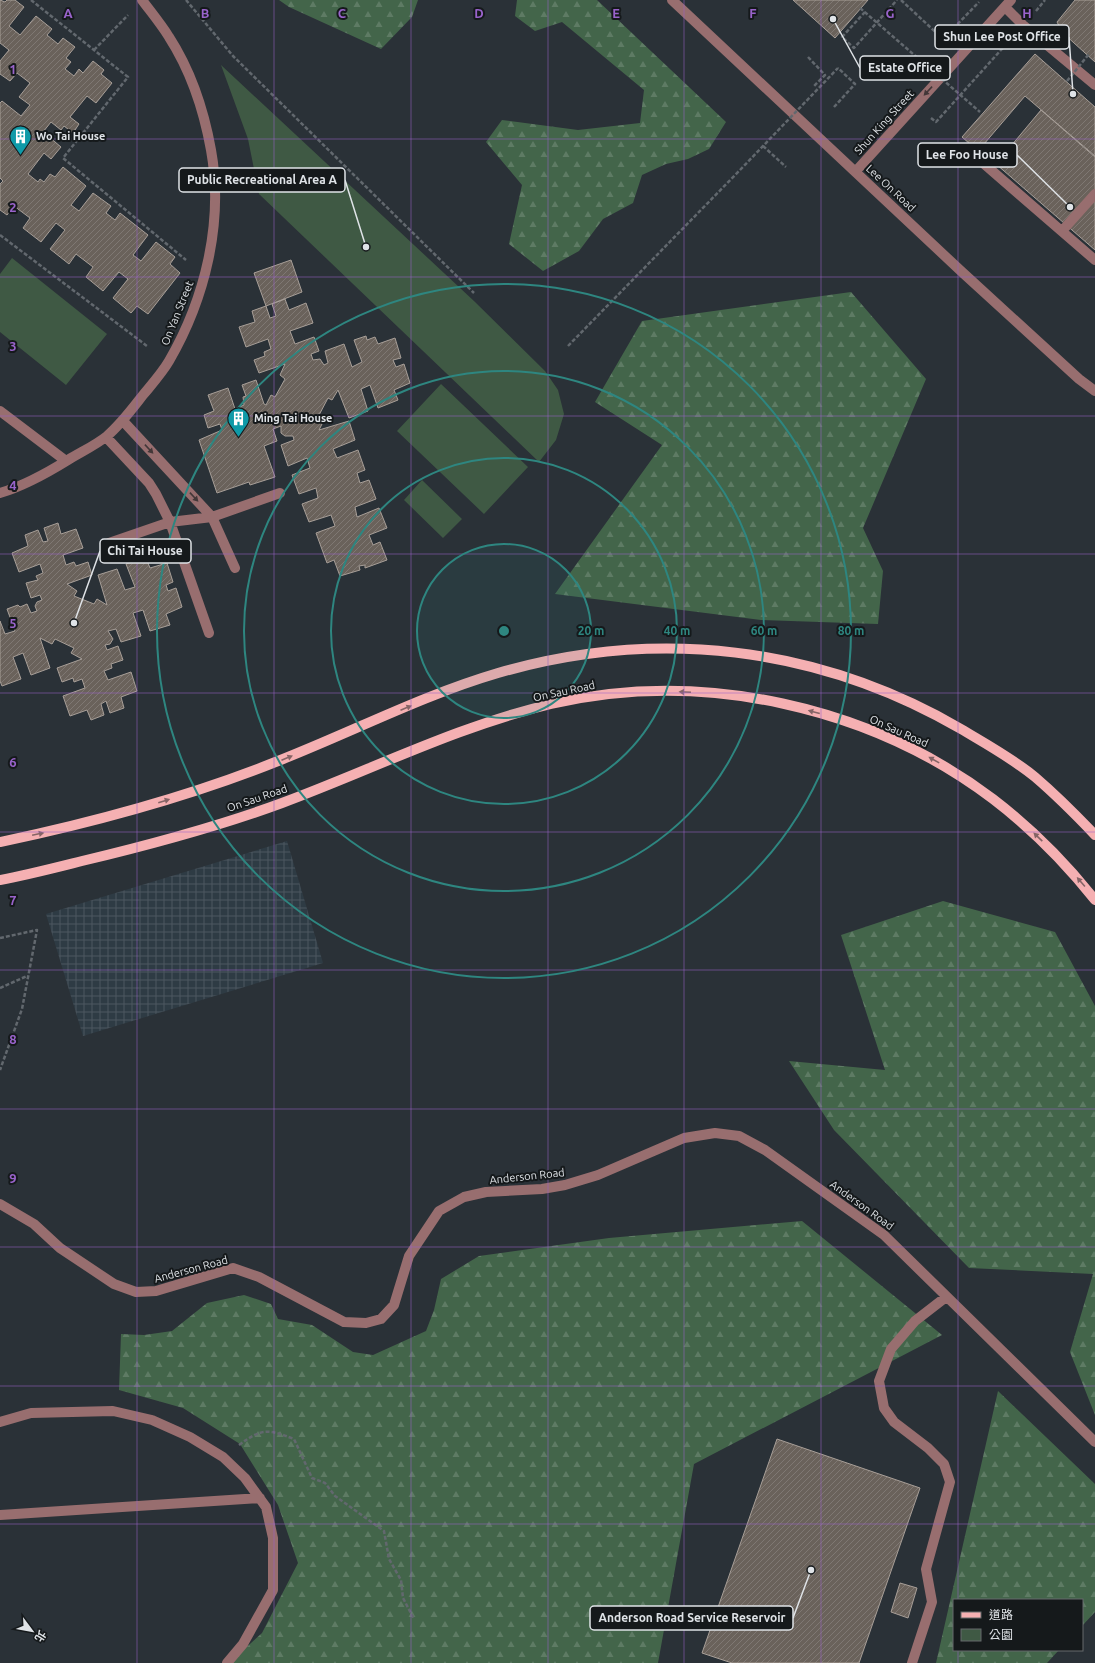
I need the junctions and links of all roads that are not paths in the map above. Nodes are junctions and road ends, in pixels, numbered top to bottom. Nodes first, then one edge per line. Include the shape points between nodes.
1 (142, 0) edge
2 (672, 0) edge
3 (1008, 3) edge
4 (1095, 85) edge
5 (974, 156) dead end
6 (856, 172) junction
7 (1095, 194) edge
8 (1062, 232) junction
9 (1095, 260) edge
10 (1095, 391) edge
11 (0, 411) edge
12 (123, 421) junction
13 (106, 437) junction
14 (66, 461) junction
15 (0, 492) edge
16 (280, 494) dead end
17 (212, 516) junction
18 (170, 522) junction
19 (109, 543) dead end
20 (236, 568) dead end
21 (209, 633) dead end
22 (1095, 834) edge
23 (0, 842) edge
24 (0, 880) edge
25 (1095, 900) edge
26 (0, 1204) edge
27 (946, 1297) junction
28 (0, 1422) edge
29 (1095, 1442) edge
30 (260, 1498) junction
31 (0, 1515) edge
32 (227, 1663) edge
33 (912, 1663) edge

1 - 12 street, On Yan Street via 169,38 186,69 197,97 211,152 215,202 207,267 190,319 168,362
2 - 6 street, Lee On Road
3 - 4 street via 1023,25
3 -> 6 street, Shun King Street
5 - 8 street
6 - 10 street, Lee On Road via 962,272
7 - 8 street
8 - 9 street
11 - 14 street
12 - 13 street, On Yan Street
12 -> 17 street
13 - 14 street, On Yan Street
13 - 18 street via 149,483
14 - 15 street, On Yan Street via 48,473
16 - 17 street
17 - 18 street
17 - 20 street
18 - 19 street
18 - 21 street
23 -> 22 main road via 114,815 201,790 279,761 438,694 499,673 606,651 674,648 712,649 775,658 859,681 900,697 939,716 1006,756 1066,804
25 -> 24 main road, On Sau Road via 1066,865 992,798 945,767 898,742 847,721 792,706 726,694 681,691 598,696 522,712 202,830
26 - 27 street, Anderson Road via 34,1224 60,1248 114,1284 136,1292 156,1291 233,1268 259,1277 344,1322 366,1322 381,1319 394,1305 409,1256 439,1211 464,1197 486,1192 565,1185 598,1175 684,1138 715,1133 738,1136 765,1150 884,1235
27 - 29 street, Anderson Road
27 - 33 street via 914,1321 891,1349 879,1381 884,1408 894,1422 944,1464 950,1482 926,1569 932,1602
28 - 30 street via 31,1413 113,1411 152,1420 190,1437 223,1457 245,1478
30 - 31 street
30 - 32 street via 266,1507 273,1538 273,1590 243,1644

